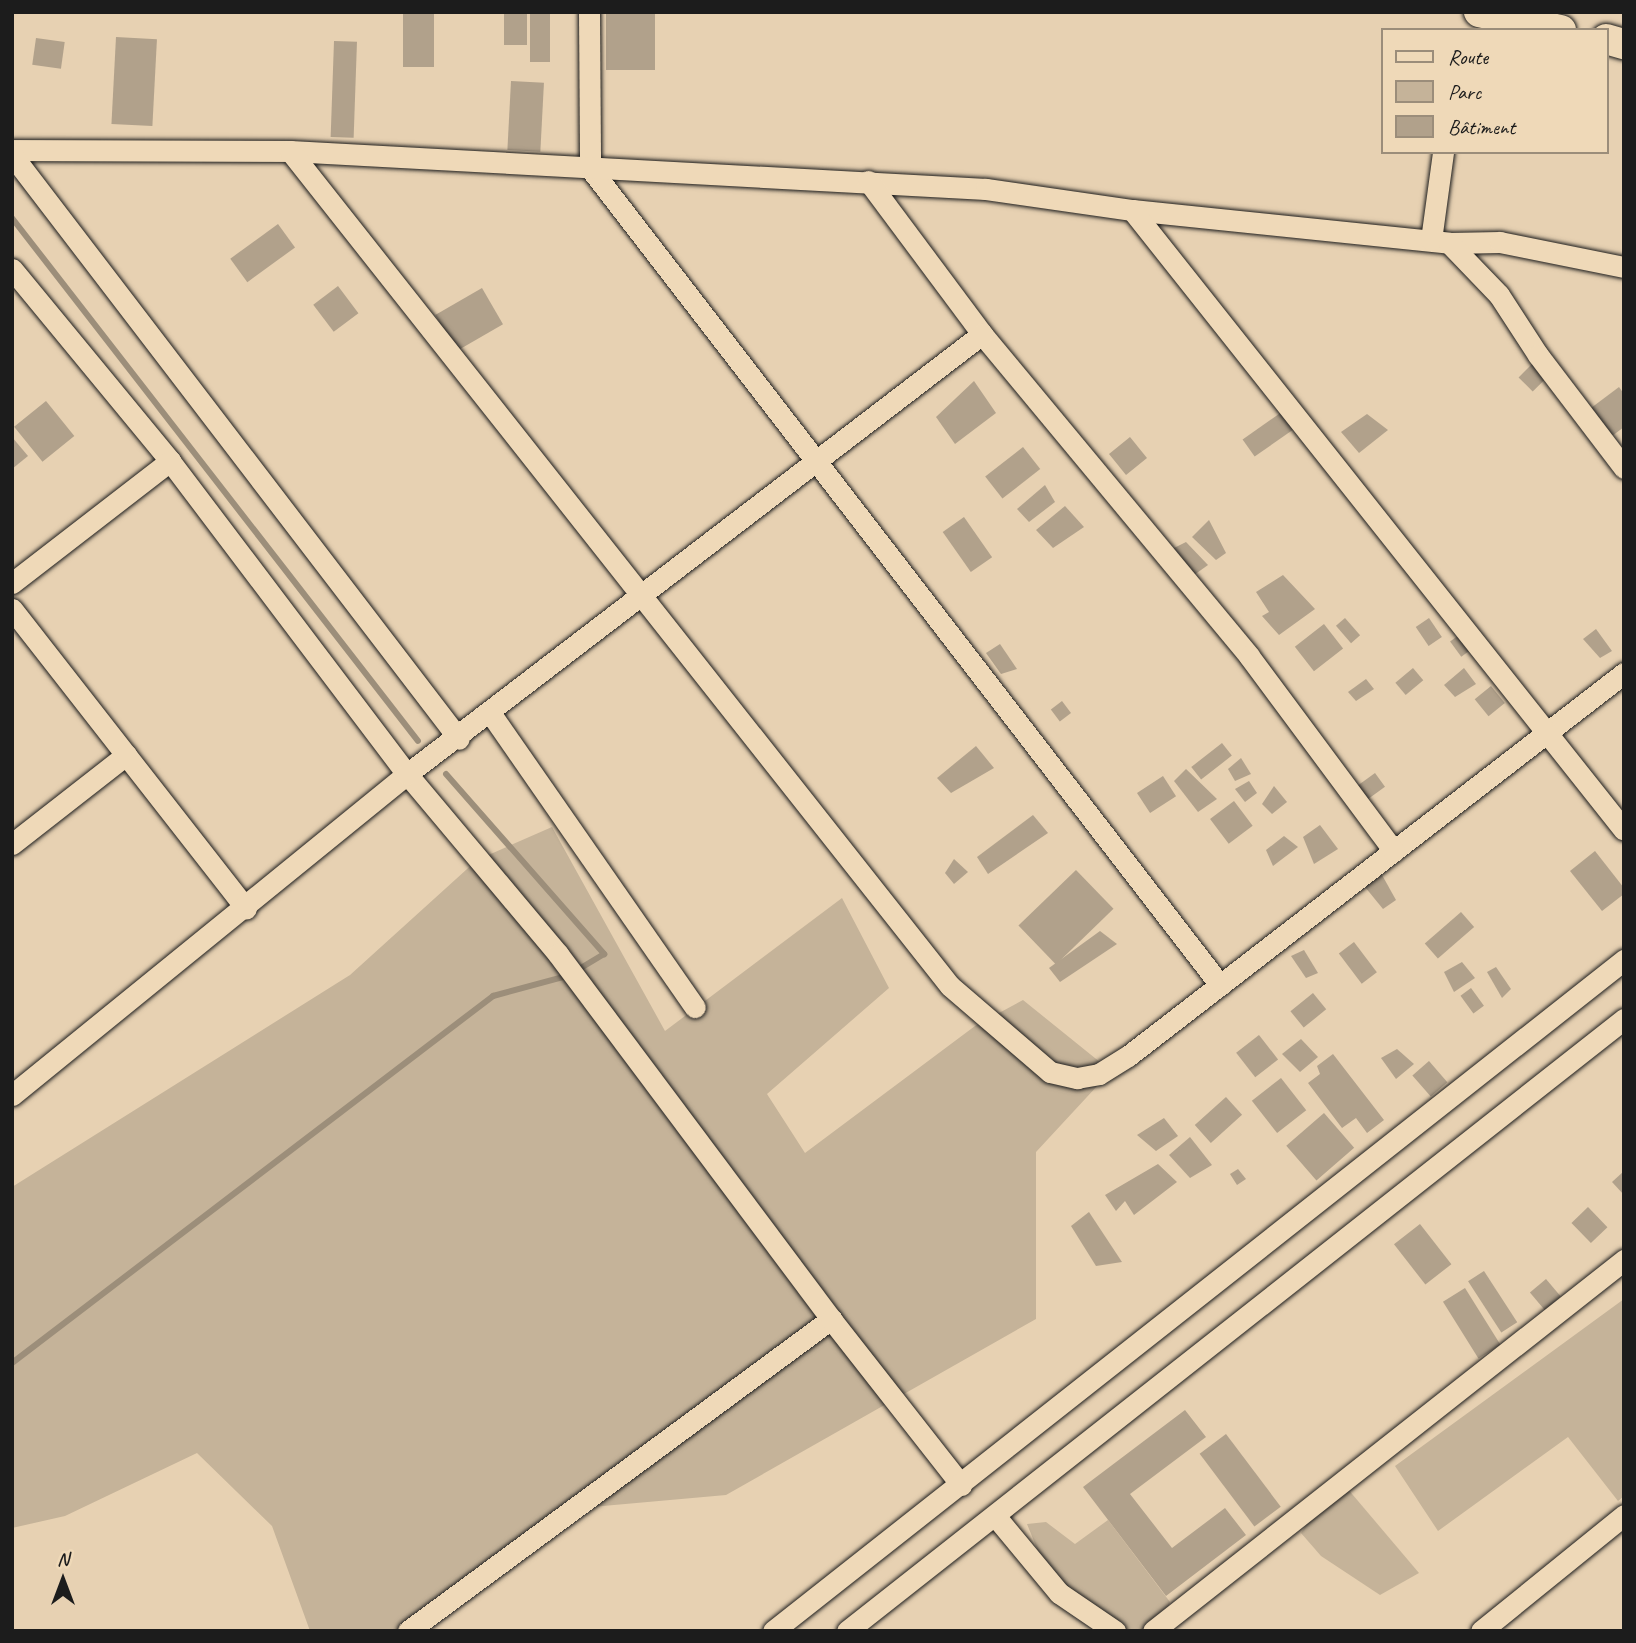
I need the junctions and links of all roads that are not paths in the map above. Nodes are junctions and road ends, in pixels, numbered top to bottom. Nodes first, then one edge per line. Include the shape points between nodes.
1 (589, 12) edge
2 (1479, 12) edge
3 (1553, 28) edge
4 (290, 151) junction
5 (12, 153) edge
6 (1443, 154) edge
7 (590, 168) junction
8 (868, 181) junction
9 (1132, 210) junction
10 (1440, 242) junction
11 (1624, 267) edge
12 (12, 269) edge
13 (982, 334) junction
14 (170, 461) junction
15 (817, 463) junction
16 (1624, 468) edge
17 (12, 583) edge
18 (642, 598) junction
19 (12, 609) edge
20 (1624, 673) edge
21 (491, 714) junction
22 (1545, 731) junction
23 (459, 739) junction
24 (126, 755) junction
25 (407, 774) junction
26 (1624, 830) edge
27 (12, 844) edge
28 (1394, 852) junction
29 (246, 908) junction
30 (1624, 960) edge
31 (1220, 985) junction
32 (695, 1007) dead end
33 (1624, 1019) edge
34 (12, 1096) edge
35 (1624, 1260) edge
36 (831, 1319) junction
37 (961, 1485) junction
38 (1624, 1515) edge
39 (996, 1517) junction
40 (408, 1631) edge
41 (773, 1631) edge
42 (847, 1631) edge
43 (1115, 1631) edge
44 (1153, 1631) edge
45 (1481, 1631) edge

1 - 7 street
2 - 3 highway
4 - 5 street
4 - 7 street
4 - 18 street via 489,398
5 - 23 street
6 - 10 street
7 - 8 street
7 - 15 street
8 - 9 street via 986,188
8 - 13 street
9 - 10 street
9 - 22 street
10 - 11 street via 1500,242
10 - 16 street via 1499,295 1538,355
12 - 14 street
13 - 15 street
13 - 28 street via 1249,656
14 - 17 street
14 - 25 street
15 - 18 street
15 - 31 street
18 - 21 street
18 - 31 street via 950,986 1050,1072 1077,1078 1099,1074
19 - 24 street
20 - 22 street
21 - 23 street
21 - 32 street
22 - 26 street
22 - 28 street
23 - 25 street
24 - 27 street
24 - 29 street
25 - 29 street
25 - 36 street via 558,954
28 - 31 street
29 - 34 street
30 - 37 street
33 - 39 street
35 - 44 street
36 - 37 street
36 - 40 street
37 - 41 street
38 - 45 street
39 - 42 street
39 - 43 street via 1059,1593

